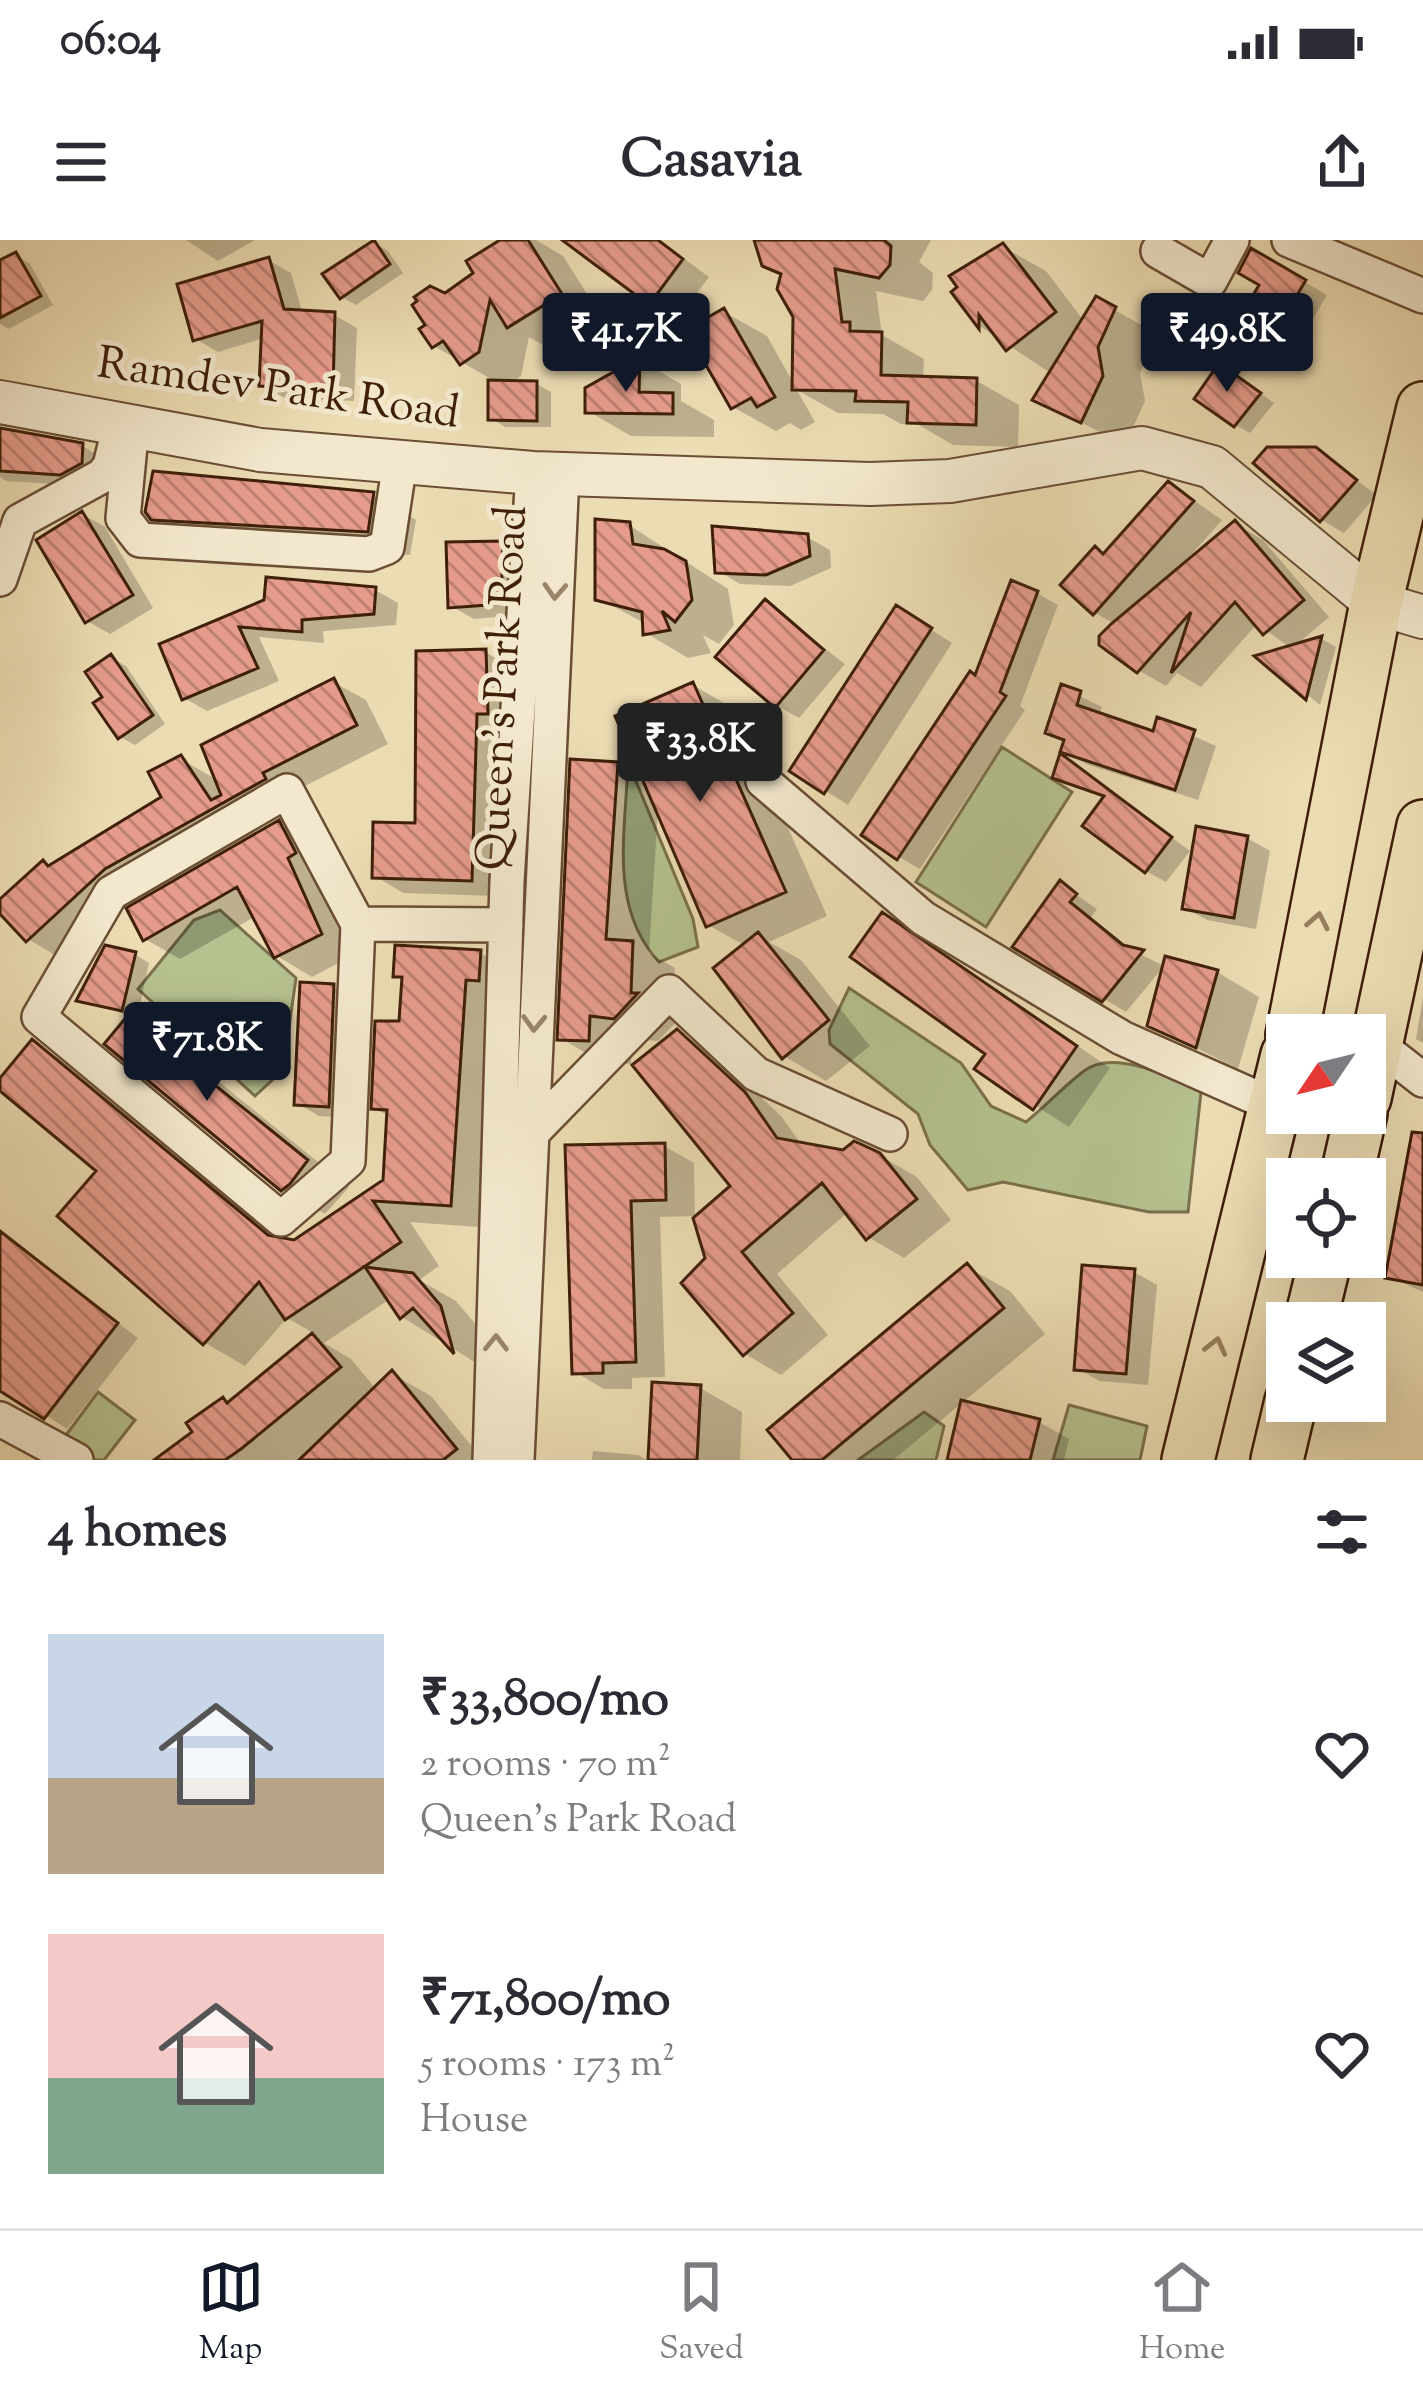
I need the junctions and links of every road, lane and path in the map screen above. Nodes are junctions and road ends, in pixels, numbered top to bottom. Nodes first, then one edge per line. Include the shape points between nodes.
1 (1232, 240) edge
2 (1288, 240) edge
3 (1158, 251) dead end
4 (1423, 296) edge
5 (0, 402) edge
6 (1423, 408) edge
7 (126, 425) junction
8 (400, 462) junction
9 (547, 474) junction
10 (0, 579) edge
11 (1400, 610) edge
12 (763, 781) dead end
13 (1423, 826) edge
14 (517, 912) junction
15 (358, 924) junction
16 (1297, 1014) edge
17 (1383, 1014) edge
18 (1386, 1051) edge
19 (1423, 1080) edge
20 (1266, 1102) edge
21 (890, 1134) dead end
22 (1268, 1134) edge
23 (530, 1136) junction
24 (0, 1419) edge
25 (1286, 1422) edge
26 (76, 1460) edge
27 (490, 1460) edge
28 (517, 1460) edge
29 (1188, 1460) edge
30 (1276, 1460) edge

1 - 3 street via 1210,281
2 - 4 street
5 - 7 street, Ramdev Park Road
6 - 11 main road
7 - 8 street, Ramdev Park Road via 260,450
7 - 8 street via 123,518 140,540 369,554 387,547
7 - 10 street via 102,476 20,521
8 - 9 street, Ramdev Park Road
9 - 11 street, Ramdev Park Road via 950,481 1142,448 1212,467
9 - 14 street, Queen's Park Road
16 -> 11 main road
12 - 20 street via 923,918 1122,1038
13 - 17 main road
14 - 15 street
14 -> 23 street
27 -> 14 street
15 - 15 street via 347,1161 280,1219 39,1017 111,893 287,790
18 - 19 street
21 - 23 street via 756,1074 669,992
29 -> 22 main road
23 - 28 street
24 - 26 street
25 - 30 main road

